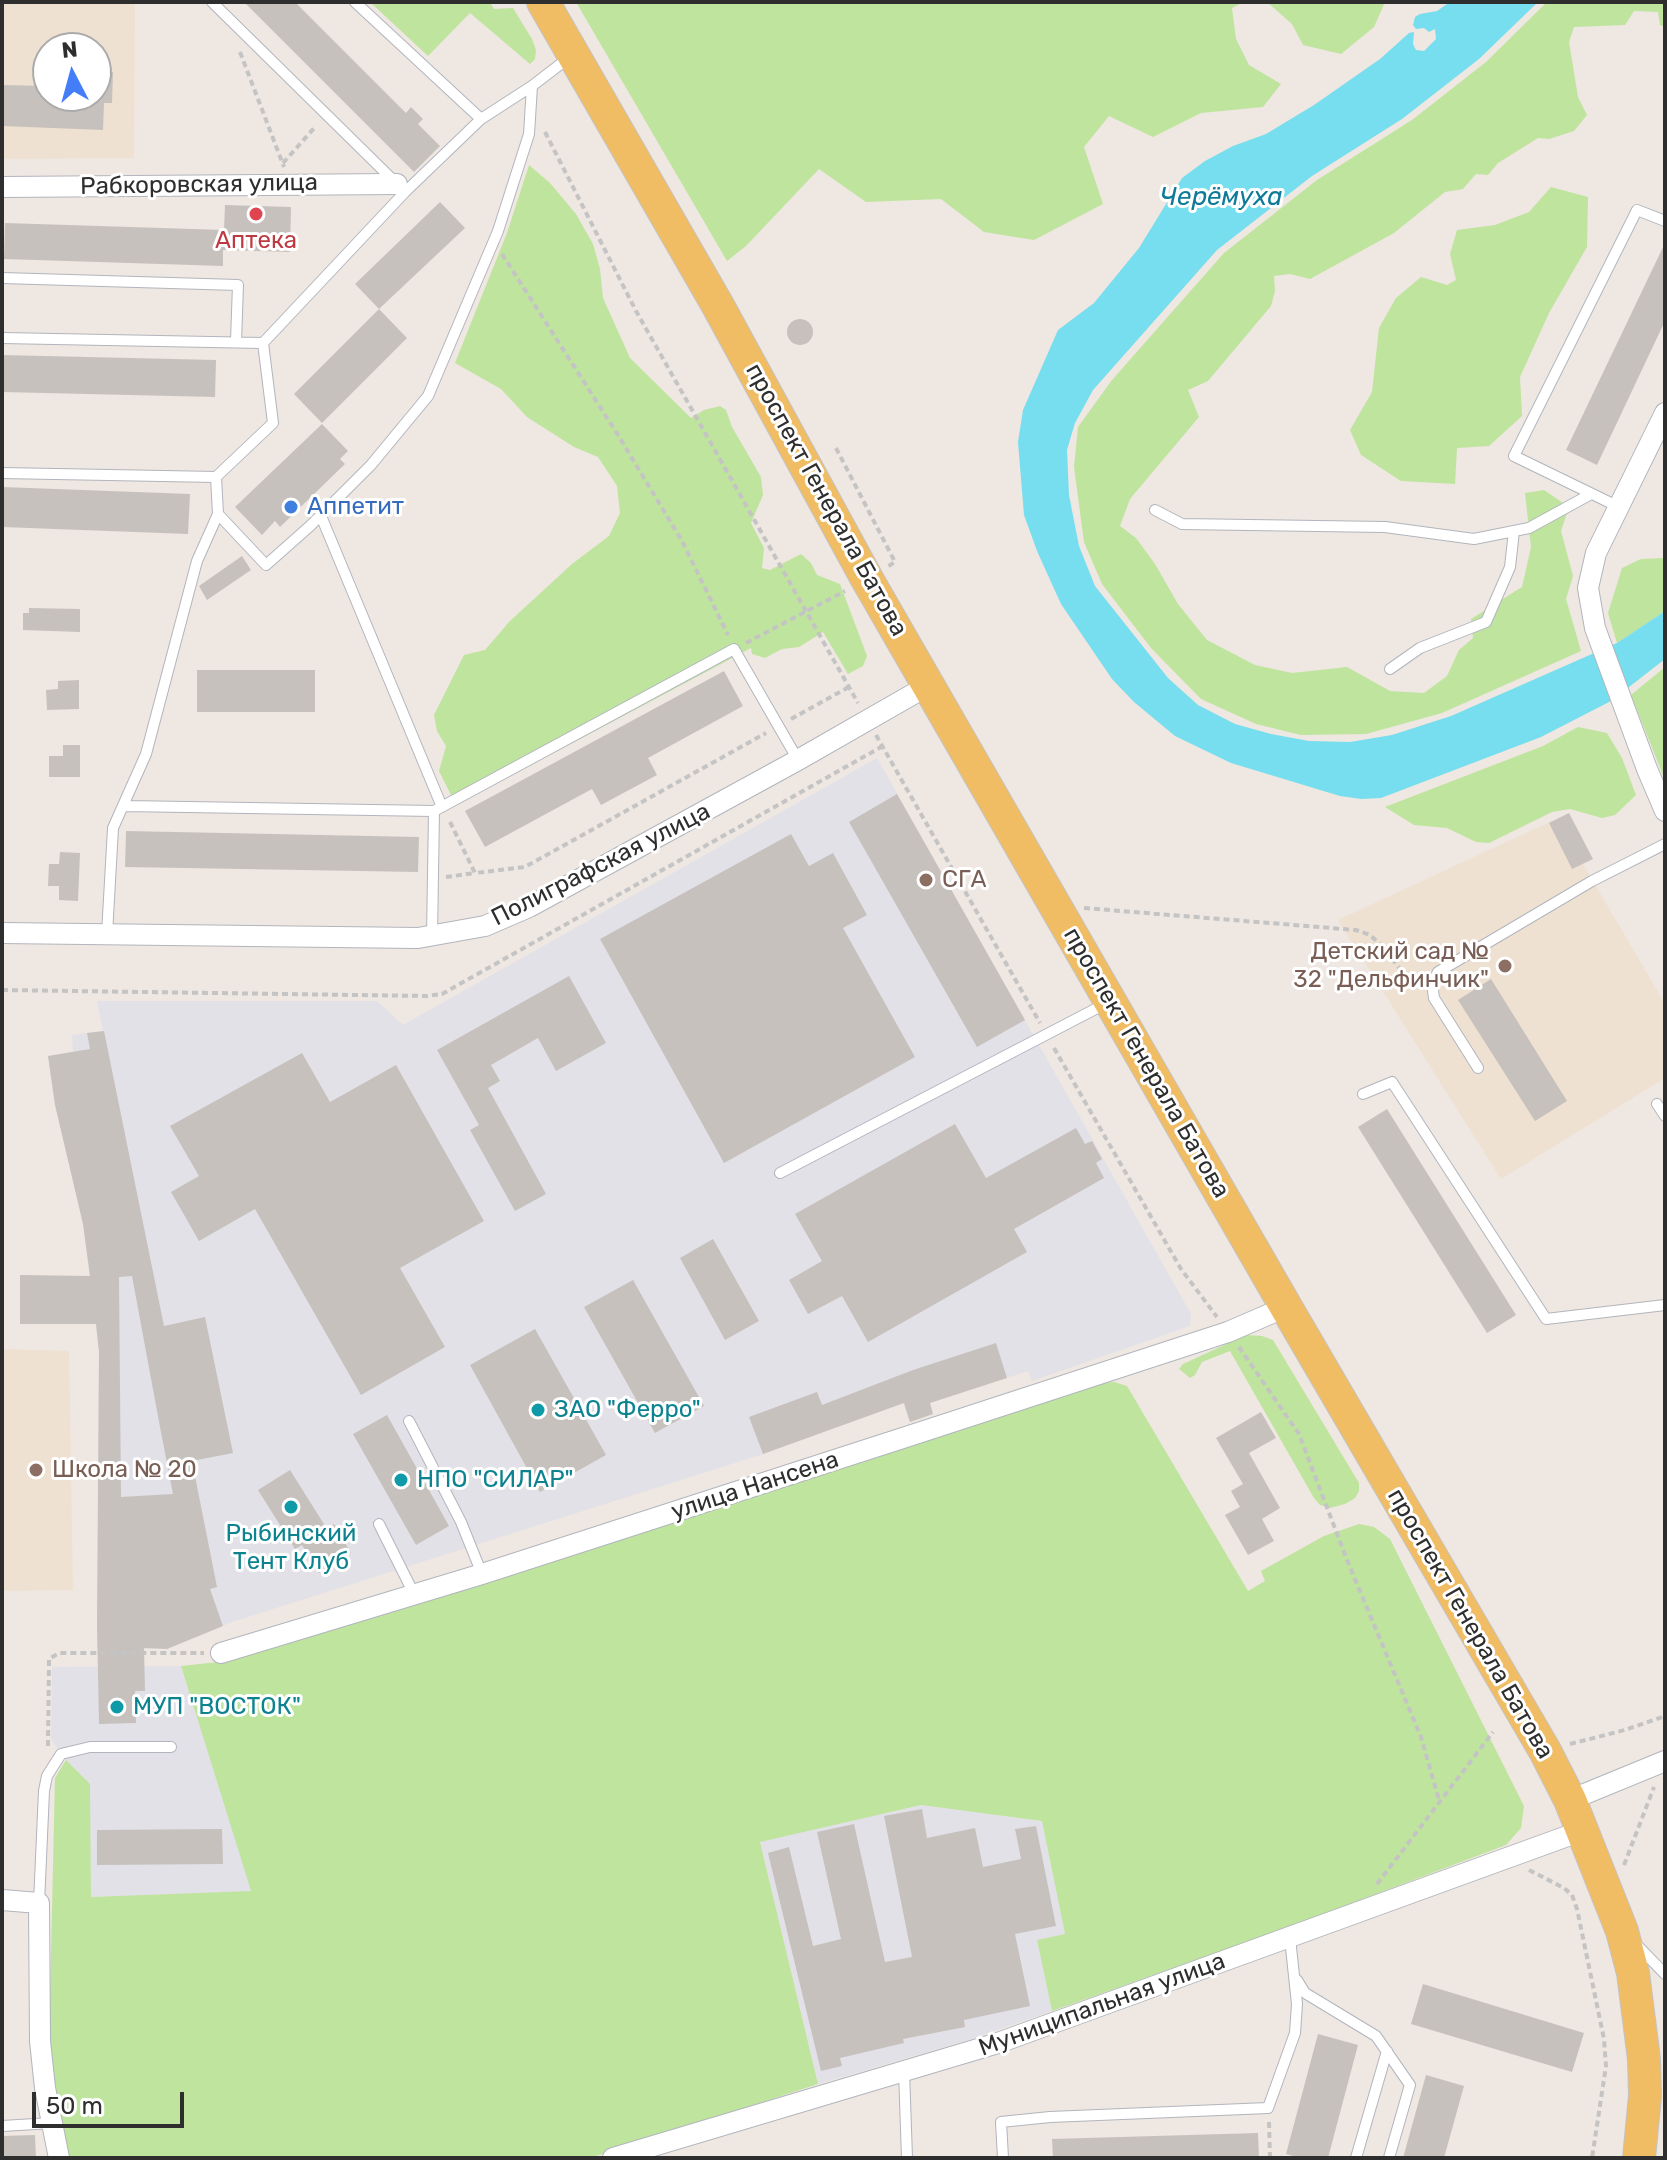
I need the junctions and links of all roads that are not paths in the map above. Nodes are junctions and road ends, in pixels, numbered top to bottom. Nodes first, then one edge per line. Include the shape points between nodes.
1 (212, 2) edge
2 (355, 2) edge
3 (543, 2) edge
4 (572, 55) junction
5 (532, 86) junction
6 (481, 119) junction
7 (2, 187) edge
8 (401, 188) junction
9 (1665, 221) edge
10 (2, 278) edge
11 (2, 338) edge
12 (236, 341) junction
13 (263, 343) junction
14 (1665, 413) edge
15 (2, 473) edge
16 (216, 477) junction
17 (1591, 494) junction
18 (1619, 507) junction
19 (1155, 510) dead end
20 (218, 514) junction
21 (321, 516) junction
22 (1514, 531) junction
23 (1390, 669) dead end
24 (929, 685) junction
25 (798, 760) junction
26 (125, 806) junction
27 (438, 809) junction
28 (1665, 811) edge
29 (1665, 844) edge
30 (2, 933) edge
31 (107, 934) junction
32 (432, 936) junction
33 (1110, 1001) junction
34 (1478, 1068) dead end
35 (1363, 1094) dead end
36 (1657, 1104) dead end
37 (1665, 1116) edge
38 (780, 1173) dead end
39 (1665, 1305) edge
40 (1286, 1307) junction
41 (409, 1421) dead end
42 (379, 1524) dead end
43 (482, 1574) junction
44 (414, 1594) junction
45 (221, 1653) road end
46 (171, 1747) dead end
47 (1664, 1761) edge
48 (1570, 1800) junction
49 (1584, 1830) junction
50 (2, 1900) edge
51 (39, 1903) junction
52 (1622, 1931) junction
53 (1290, 1938) junction
54 (1294, 1974) junction
55 (1665, 1974) edge
56 (1387, 2051) junction
57 (904, 2071) junction
58 (52, 2123) junction
59 (2, 2126) edge
60 (625, 2156) edge
61 (59, 2158) edge
62 (907, 2158) edge
63 (1003, 2158) edge
64 (1356, 2158) edge
65 (1389, 2158) edge
66 (1639, 2158) edge

1 - 8 lane
2 - 6 lane
3 - 4 main road, проспект Генерала Батова
4 - 5 lane
4 - 24 main road, проспект Генерала Батова
5 - 6 lane
5 - 21 lane via 529,134 494,240 428,396
6 - 8 lane
7 - 8 street, Рабкоровская улица
8 - 13 lane
9 - 17 lane via 1637,210 1514,456
10 - 12 lane via 238,285
11 - 12 lane
12 - 13 lane
13 - 16 lane via 273,423
14 - 18 street
15 - 16 lane
16 - 20 lane
17 - 18 lane
17 - 22 lane
18 - 28 street via 1589,578 1590,612
19 - 22 lane via 1182,524 1385,527 1474,539
20 - 21 lane via 266,565
20 - 26 lane via 197,561 146,754
21 - 27 lane
22 - 23 lane via 1510,567 1486,622 1420,648
24 - 25 street, Полиграфская улица
24 - 33 main road, проспект Генерала Батова
25 - 27 lane via 734,649
25 - 32 street, Полиграфская улица via 529,907 485,926
26 - 27 lane
26 - 31 lane via 113,828
27 - 32 lane
29 - 34 lane via 1438,972 1432,984 1434,998
30 - 31 street, Полиграфская улица
31 - 32 street, Полиграфская улица
33 - 38 lane
33 - 40 main road, проспект Генерала Батова
35 - 39 lane via 1392,1082 1546,1319
36 - 37 lane
40 - 43 street, улица Нансена via 1228,1332
40 - 48 main road, проспект Генерала Батова
41 - 43 lane
42 - 44 lane
43 - 44 street, улица Нансена
44 - 45 street, улица Нансена
46 - 51 lane via 61,1754 47,1776
47 - 48 street
48 - 49 main road, проспект Генерала Батова
49 - 52 main road, проспект Генерала Батова
49 - 53 street, Муниципальная улица
50 - 51 street
51 - 58 street via 40,2041
52 - 55 lane
52 - 66 main road, проспект Генерала Батова via 1644,2059
53 - 54 lane
53 - 57 street, Муниципальная улица via 998,2043
54 - 56 lane via 1305,1993 1376,2036
54 - 63 lane via 1295,2033 1268,2108 1001,2122
56 - 64 lane
56 - 65 lane via 1410,2085
57 - 60 street, Муниципальная улица
57 - 62 lane
58 - 59 lane
58 - 61 street

